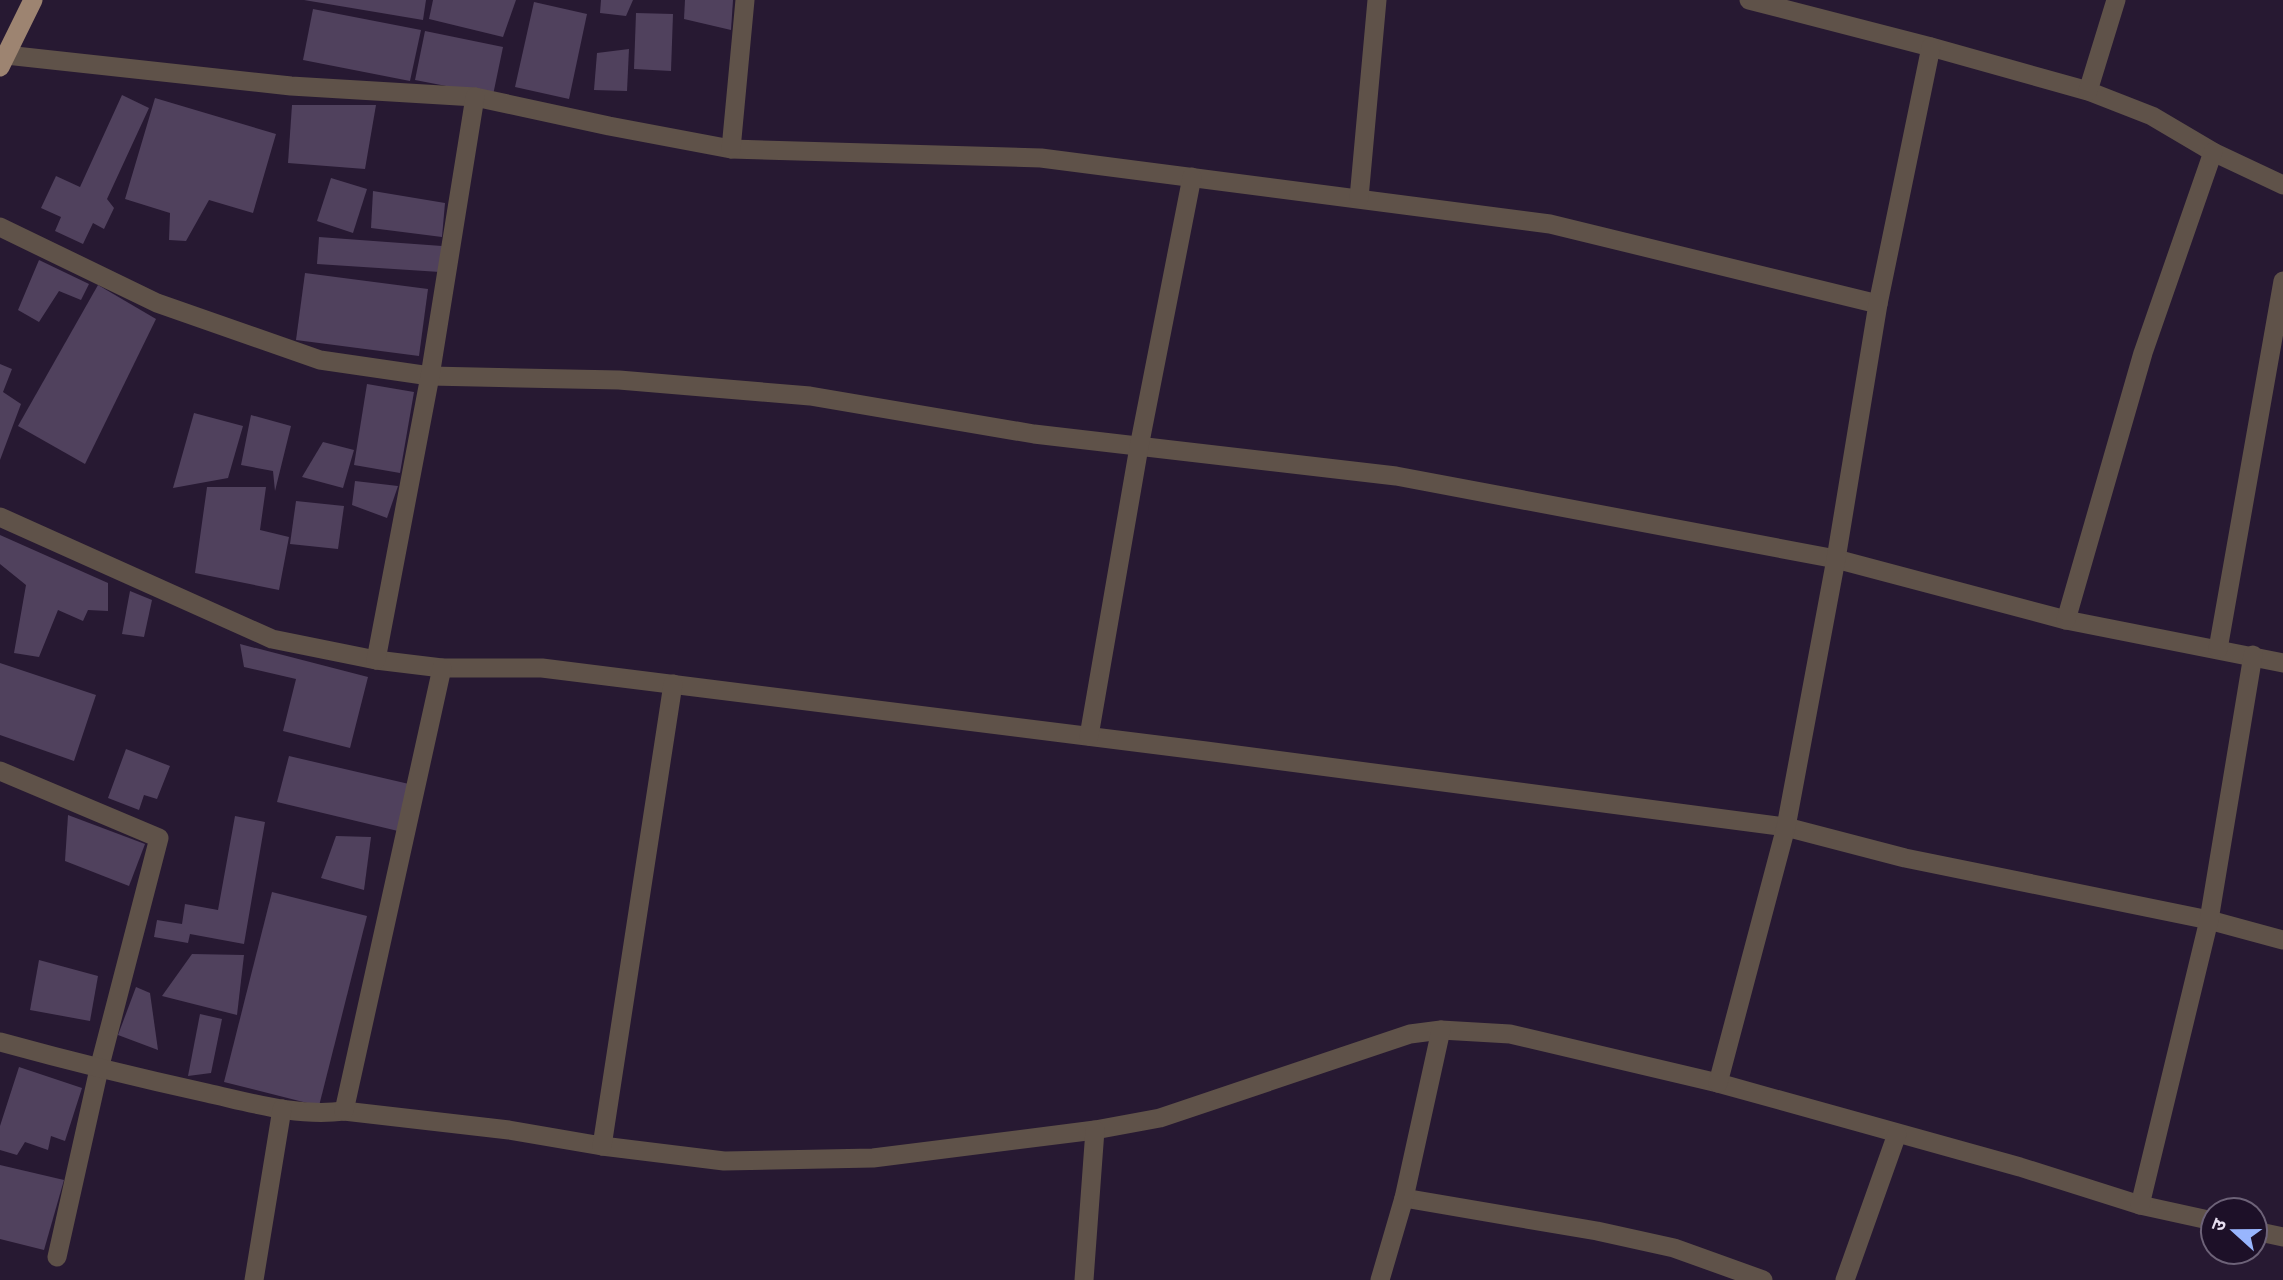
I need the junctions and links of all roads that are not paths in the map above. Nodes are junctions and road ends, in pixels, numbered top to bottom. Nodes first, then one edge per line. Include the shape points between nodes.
1 (33, 0) edge
2 (745, 0) edge
3 (1377, 0) edge
4 (1749, 0) edge
5 (2116, 0) edge
6 (1931, 47) junction
7 (3, 61) edge
8 (2088, 91) junction
9 (475, 97) junction
10 (731, 149) junction
11 (2213, 152) junction
12 (1192, 177) junction
13 (2283, 185) edge
14 (1359, 198) junction
15 (0, 227) edge
16 (2283, 281) edge
17 (1878, 304) junction
18 (430, 376) junction
19 (1139, 447) junction
20 (0, 517) edge
21 (1836, 559) junction
22 (2066, 620) junction
23 (2218, 649) junction
24 (2253, 656) junction
25 (376, 660) junction
26 (2283, 663) edge
27 (442, 668) junction
28 (673, 684) junction
29 (1089, 736) junction
30 (0, 771) edge
31 (1786, 827) junction
32 (2209, 920) junction
33 (2283, 940) edge
34 (1441, 1030) junction
35 (0, 1042) edge
36 (99, 1069) junction
37 (1718, 1083) junction
38 (282, 1110) junction
39 (344, 1111) junction
40 (1095, 1130) junction
41 (1897, 1134) junction
42 (602, 1146) junction
43 (1404, 1198) junction
44 (2140, 1205) junction
45 (2199, 1219) edge
46 (57, 1257) dead end
47 (254, 1280) edge
48 (1084, 1280) edge
49 (1380, 1280) edge
50 (1763, 1280) edge
51 (1845, 1280) edge

1 - 7 main road
2 - 10 street
3 - 14 street
4 - 6 street
5 - 8 street
6 - 8 street
6 - 17 street
7 - 9 street
8 - 11 street via 2152,117
9 - 10 street
9 - 18 street
10 - 12 street via 1041,158
11 - 13 street
11 - 22 street via 2143,353
12 - 14 street
12 - 19 street
14 - 17 street via 1550,224
15 - 18 street via 157,303 320,360
16 - 23 street
17 - 21 street
18 - 19 street via 619,380 810,396
18 - 25 street
19 - 21 street via 1396,476
19 - 29 street
20 - 25 street via 272,639
21 - 22 street
21 - 31 street
22 - 23 street
23 - 24 street
24 - 26 street
24 - 32 street
25 - 27 street
27 - 28 street via 542,667
27 - 39 street
28 - 29 street
28 - 42 street
29 - 31 street
30 - 36 street via 159,838
31 - 32 street via 1905,858
31 - 37 street
32 - 33 street
32 - 44 street
34 - 37 street via 1510,1034
34 - 40 street via 1410,1034 1160,1118
34 - 43 street
35 - 36 street
36 - 38 street
36 - 46 street
37 - 41 street
38 - 39 street
38 - 47 street
39 - 42 street
40 - 42 street via 873,1158 724,1161
40 - 48 street
41 - 44 street
41 - 51 street
43 - 49 street
43 - 50 street via 1674,1248
44 - 45 street

